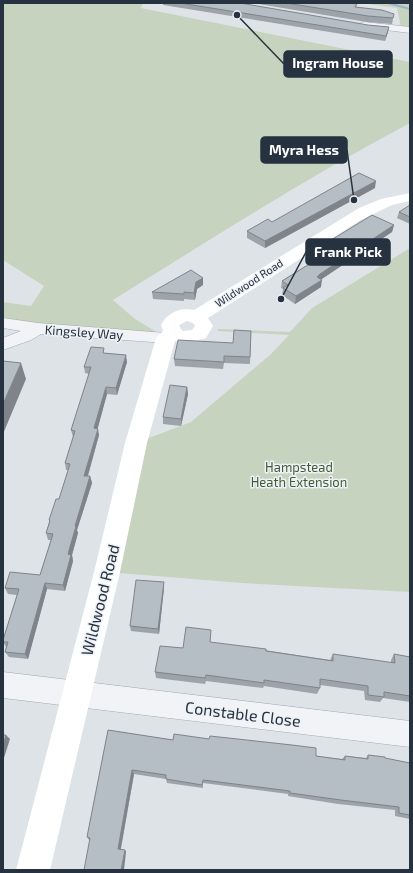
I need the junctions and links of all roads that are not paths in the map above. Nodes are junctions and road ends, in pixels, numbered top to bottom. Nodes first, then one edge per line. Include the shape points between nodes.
1 (356, 24) edge
2 (410, 30) edge
3 (410, 197) edge
4 (3, 323) edge
5 (38, 328) junction
6 (169, 336) junction
7 (3, 344) edge
8 (3, 685) edge
9 (77, 693) junction
10 (410, 734) edge
11 (33, 870) edge

1 - 2 street
3 - 6 street, Wildwood Road via 380,203 361,213 196,317 176,317 170,325
4 - 5 street, Kingsley Way
5 - 6 street, Kingsley Way
5 - 7 street
6 - 9 street, Wildwood Road via 136,442
8 - 9 street, Constable Close
9 - 10 street, Constable Close
9 - 11 street, Wildwood Road

